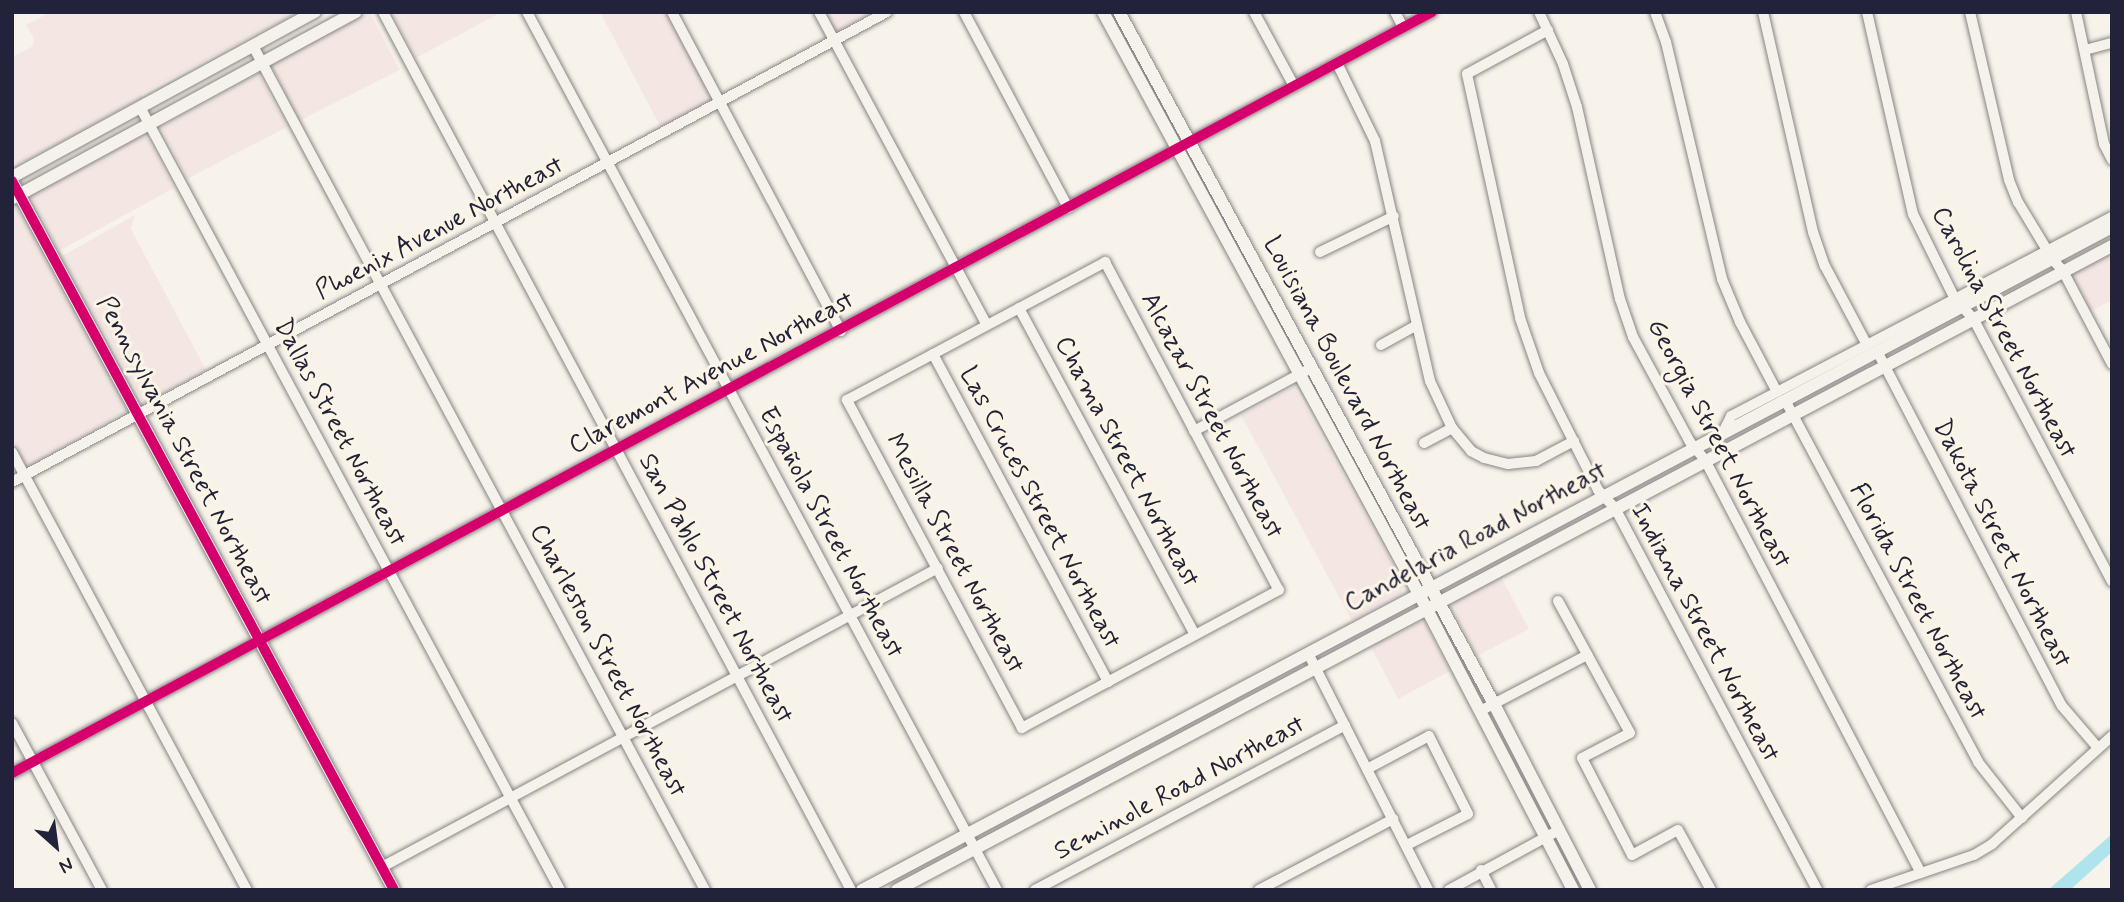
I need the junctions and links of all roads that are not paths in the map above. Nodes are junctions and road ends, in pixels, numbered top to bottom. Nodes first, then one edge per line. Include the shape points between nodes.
1 (315, 12) edge
2 (356, 12) edge
3 (383, 12) edge
4 (527, 12) edge
5 (673, 12) edge
6 (819, 12) edge
7 (887, 12) edge
8 (964, 12) edge
9 (1103, 12) edge
10 (1119, 12) edge
11 (1254, 12) edge
12 (1395, 12) edge
13 (1432, 12) edge
14 (1539, 12) edge
15 (1655, 12) edge
16 (1763, 12) edge
17 (1867, 12) edge
18 (1970, 12) edge
19 (2076, 12) edge
20 (1403, 27) junction
21 (1548, 30) junction
22 (834, 41) junction
23 (2112, 43) edge
24 (253, 46) junction
25 (2085, 50) junction
26 (1337, 63) junction
27 (262, 64) junction
28 (1294, 86) junction
29 (720, 102) junction
30 (140, 107) junction
31 (149, 124) junction
32 (1190, 142) junction
33 (1176, 149) junction
34 (2112, 160) edge
35 (607, 163) junction
36 (12, 179) edge
37 (16, 197) edge
38 (1068, 208) junction
39 (1394, 216) junction
40 (2112, 217) edge
41 (493, 223) junction
42 (2112, 228) edge
43 (2112, 246) edge
44 (1320, 253) dead end
45 (2050, 254) junction
46 (956, 268) junction
47 (2063, 271) junction
48 (380, 284) junction
49 (1958, 303) junction
50 (1019, 308) junction
51 (1973, 318) junction
52 (987, 325) junction
53 (1417, 325) junction
54 (841, 331) junction
55 (1381, 345) dead end
56 (268, 346) junction
57 (1872, 348) junction
58 (933, 354) junction
59 (2110, 359) edge
60 (1884, 365) junction
61 (1311, 368) junction
62 (1298, 376) junction
63 (730, 390) junction
64 (1781, 396) junction
65 (1794, 413) junction
66 (138, 414) junction
67 (1452, 428) junction
68 (1194, 431) junction
69 (1574, 441) junction
70 (1424, 443) dead end
71 (1693, 448) junction
72 (616, 450) junction
73 (12, 452) edge
74 (1705, 460) junction
75 (25, 475) junction
76 (12, 482) edge
77 (1602, 496) junction
78 (1615, 508) junction
79 (502, 511) junction
80 (938, 568) junction
81 (390, 571) junction
82 (2112, 582) edge
83 (1425, 591) junction
84 (1558, 601) dead end
85 (1432, 604) junction
86 (850, 615) junction
87 (1195, 635) junction
88 (260, 639) junction
89 (1308, 653) junction
90 (1587, 655) junction
91 (1315, 667) junction
92 (738, 676) junction
93 (1108, 682) junction
94 (146, 701) junction
95 (1494, 704) junction
96 (1480, 711) junction
97 (12, 723) edge
98 (1345, 725) junction
99 (2112, 736) edge
100 (624, 737) junction
101 (2098, 748) junction
102 (33, 762) junction
103 (1367, 769) junction
104 (12, 774) edge
105 (511, 798) junction
106 (2022, 818) junction
107 (1393, 819) junction
108 (1559, 830) junction
109 (967, 834) junction
110 (1546, 837) junction
111 (1407, 845) junction
112 (975, 848) junction
113 (382, 867) junction
114 (1481, 870) junction
115 (1922, 873) junction
116 (102, 890) edge
117 (247, 890) edge
118 (394, 890) edge
119 (560, 890) edge
120 (705, 890) edge
121 (851, 890) edge
122 (862, 890) edge
123 (897, 890) edge
124 (996, 890) edge
125 (1035, 890) edge
126 (1259, 890) edge
127 (1429, 890) edge
128 (1449, 890) edge
129 (1492, 890) edge
130 (1573, 890) edge
131 (1590, 890) edge
132 (1711, 890) edge
133 (1818, 890) edge
134 (1871, 890) edge

1 - 24 main road
2 - 27 main road
3 - 41 street, San Pablo Street Northeast
4 - 35 street, Española Street Northeast
5 - 29 street
6 - 22 street
7 - 22 street, Phoenix Avenue Northeast
8 - 38 street
9 - 33 main road, Louisiana Boulevard Northeast
10 - 32 main road, Louisiana Boulevard Northeast
11 - 28 street
12 - 20 street
13 - 20 street, Claremont Avenue Northeast
14 - 21 street, Georgia Street Northeast
15 - 64 street, Florida Street Northeast via 1722,279
16 - 57 street, Dakota Street Northeast via 1813,232 1825,266
17 - 49 street, Carolina Street Northeast via 1913,214
18 - 45 street via 2008,180
19 - 25 street
20 - 26 street, Claremont Avenue Northeast
21 - 69 street, Indiana Street Northeast via 1467,75 1520,318 1539,373
21 - 71 street, Georgia Street Northeast via 1577,107 1620,299 1633,337
22 - 29 street, Phoenix Avenue Northeast
22 - 46 street
23 - 25 street
24 - 27 street, Charleston Street Northeast
24 - 30 main road
25 - 34 street via 2104,144
26 - 28 street, Claremont Avenue Northeast
26 - 39 street via 1375,141
27 - 31 main road
27 - 48 street, Charleston Street Northeast
28 - 32 street, Claremont Avenue Northeast
29 - 35 street, Phoenix Avenue Northeast
29 - 54 street
30 - 31 street, Dallas Street Northeast
30 - 36 main road
31 - 37 main road
31 - 56 street, Dallas Street Northeast
32 - 33 street, Claremont Avenue Northeast
32 - 61 main road, Louisiana Boulevard Northeast
33 - 38 street, Claremont Avenue Northeast
33 - 62 main road, Louisiana Boulevard Northeast
35 - 41 street, Phoenix Avenue Northeast
35 - 63 street, Española Street Northeast
36 - 37 main road, Pennsylvania Street Northeast
37 - 66 main road, Pennsylvania Street Northeast
38 - 46 street, Claremont Avenue Northeast
39 - 44 street
39 - 53 street
40 - 45 street
41 - 48 street, Phoenix Avenue Northeast
41 - 72 street, San Pablo Street Northeast
42 - 45 main road, Candelaria Road Northeast
43 - 47 main road, Candelaria Road Northeast
45 - 47 street
45 - 49 main road, Candelaria Road Northeast
46 - 52 street
46 - 54 street, Claremont Avenue Northeast
47 - 51 main road, Candelaria Road Northeast
47 - 59 street
48 - 56 street, Phoenix Avenue Northeast
48 - 79 street, Charleston Street Northeast
49 - 51 street, Carolina Street Northeast
49 - 57 main road, Candelaria Road Northeast
50 - 52 street
50 - 68 street, Alcazar Street Northeast via 1105,262
50 - 87 street, Chama Street Northeast
51 - 60 main road, Candelaria Road Northeast
51 - 82 street, Carolina Street Northeast
52 - 58 street
53 - 55 street
53 - 67 street via 1430,381
54 - 63 street, Claremont Avenue Northeast
56 - 66 street, Phoenix Avenue Northeast
56 - 81 street, Dallas Street Northeast
57 - 60 street, Dakota Street Northeast
57 - 64 main road, Candelaria Road Northeast
58 - 80 street, Mesilla Street Northeast via 847,400
58 - 93 street, Las Cruces Street Northeast
60 - 65 main road, Candelaria Road Northeast
60 - 101 street, Dakota Street Northeast via 2062,706
61 - 62 street
61 - 83 main road, Louisiana Boulevard Northeast
62 - 68 street
62 - 83 main road, Louisiana Boulevard Northeast
63 - 72 street, Claremont Avenue Northeast
63 - 86 street, Española Street Northeast
64 - 65 street, Florida Street Northeast
64 - 71 main road, Candelaria Road Northeast
65 - 74 main road, Candelaria Road Northeast
65 - 106 street, Florida Street Northeast via 1978,762
66 - 75 street, Phoenix Avenue Northeast
66 - 88 main road, Pennsylvania Street Northeast
67 - 69 street via 1471,451 1508,464 1536,461
67 - 70 street
68 - 87 street, Alcazar Street Northeast via 1279,590
69 - 77 street, Indiana Street Northeast
71 - 74 street, Georgia Street Northeast
71 - 77 main road, Candelaria Road Northeast
72 - 79 street, Claremont Avenue Northeast
72 - 92 street, San Pablo Street Northeast
73 - 75 street
74 - 78 main road, Candelaria Road Northeast
74 - 115 street, Georgia Street Northeast
75 - 76 street, Phoenix Avenue Northeast
75 - 94 street
77 - 78 street, Indiana Street Northeast
77 - 83 main road, Candelaria Road Northeast
78 - 85 main road, Candelaria Road Northeast
78 - 133 street, Indiana Street Northeast
79 - 81 street, Claremont Avenue Northeast
79 - 100 street, Charleston Street Northeast
80 - 86 street
80 - 93 street, Mesilla Street Northeast via 1023,728
81 - 88 street, Claremont Avenue Northeast
81 - 105 street, Dallas Street Northeast
83 - 85 main road, Louisiana Boulevard Northeast
83 - 89 main road, Candelaria Road Northeast
84 - 90 street
85 - 91 main road, Candelaria Road Northeast
85 - 95 main road, Louisiana Boulevard Northeast
85 - 96 main road, Louisiana Boulevard Northeast
86 - 92 street
86 - 109 street, Española Street Northeast
87 - 93 street
88 - 94 street, Claremont Avenue Northeast
88 - 113 main road, Pennsylvania Street Northeast
89 - 91 street
89 - 109 main road, Candelaria Road Northeast
90 - 95 street
90 - 132 street via 1630,733 1582,758 1632,855 1678,830
91 - 98 street
91 - 112 main road, Candelaria Road Northeast
92 - 100 street
92 - 121 street, San Pablo Street Northeast
94 - 102 street, Claremont Avenue Northeast
94 - 117 street
95 - 96 street
95 - 108 main road, Louisiana Boulevard Northeast
96 - 110 main road, Louisiana Boulevard Northeast
97 - 102 street
98 - 103 street
98 - 125 street, Seminole Road Northeast
99 - 101 street
100 - 105 street
100 - 120 street, Charleston Street Northeast
101 - 106 street
102 - 104 street, Claremont Avenue Northeast
102 - 116 street
103 - 107 street
103 - 111 street via 1429,736 1468,814
105 - 113 street
105 - 119 street, Dallas Street Northeast
106 - 115 street via 1974,855
107 - 111 street
107 - 126 street
108 - 110 street
108 - 131 main road, Louisiana Boulevard Northeast
109 - 112 street, Española Street Northeast
109 - 122 main road, Candelaria Road Northeast
110 - 114 street
110 - 130 main road, Louisiana Boulevard Northeast
111 - 127 street
112 - 123 main road, Candelaria Road Northeast
112 - 124 street, Española Street Northeast
113 - 118 main road, Pennsylvania Street Northeast
114 - 128 street
114 - 129 street
115 - 134 street

